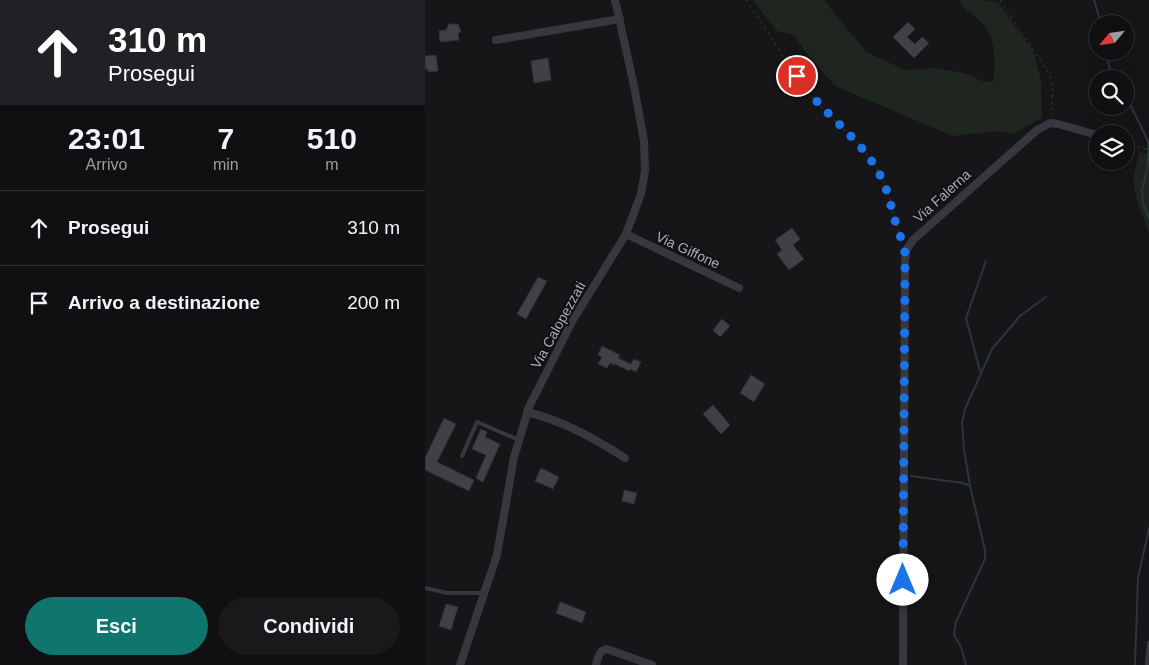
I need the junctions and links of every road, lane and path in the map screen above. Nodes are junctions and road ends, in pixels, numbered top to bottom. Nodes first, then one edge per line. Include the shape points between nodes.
1 (615, 0) edge
2 (746, 0) edge
3 (1000, 0) edge
4 (620, 20) junction
5 (496, 40) dead end
6 (1050, 123) junction
7 (1089, 133) edge
8 (1134, 145) edge
9 (1149, 150) edge
10 (626, 234) junction
11 (906, 252) junction
12 (739, 288) dead end
13 (527, 412) junction
14 (519, 440) junction
15 (462, 456) dead end
16 (625, 458) dead end
17 (425, 588) edge
18 (485, 593) junction
19 (1149, 643) edge
20 (460, 665) edge
21 (596, 665) edge
22 (652, 665) edge
23 (903, 665) edge
24 (1147, 665) edge

1 - 4 street, Via Calopezzati
2 - 11 path via 809,93 876,167 886,186
3 - 6 path via 1050,75 1053,86
4 - 5 street
4 - 10 street, Via Calopezzati via 641,124 645,164 641,194
6 - 7 street
6 - 11 street, Via Falerna via 1030,135 961,196 913,240
8 - 9 path
10 - 12 street, Via Giffone
10 - 13 street, Via Calopezzati via 573,320
11 - 23 street
13 - 14 street, Via Calopezzati
13 - 16 street via 568,426
14 - 15 lane via 477,422
14 - 18 street, Via Calopezzati via 500,540
17 - 18 lane via 447,593
18 - 20 street, Via Calopezzati
19 - 24 lane
21 - 22 street via 599,653 607,649

